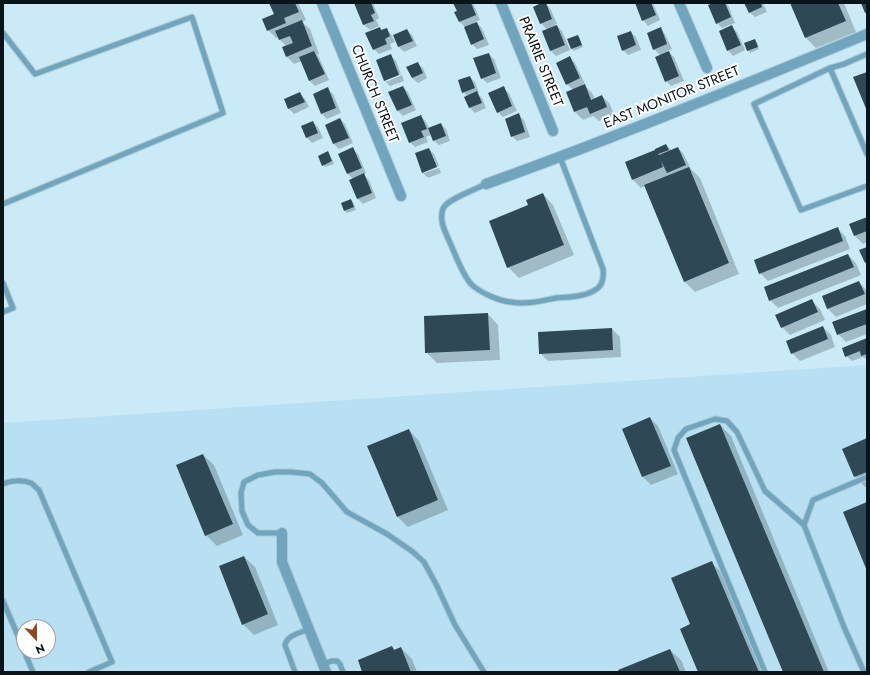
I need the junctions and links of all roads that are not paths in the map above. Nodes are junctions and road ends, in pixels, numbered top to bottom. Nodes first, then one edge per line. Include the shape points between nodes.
1 (322, 3) edge
2 (501, 3) edge
3 (679, 3) edge
4 (3, 33) edge
5 (867, 34) edge
6 (867, 54) edge
7 (707, 68) dead end
8 (830, 68) junction
9 (553, 131) dead end
10 (867, 154) edge
11 (560, 157) junction
12 (486, 184) joint
13 (867, 186) edge
14 (401, 196) dead end
15 (3, 204) edge
16 (3, 283) edge
17 (3, 312) edge
18 (867, 477) edge
19 (3, 484) edge
20 (804, 525) junction
21 (282, 533) joint
22 (3, 601) edge
23 (308, 629) junction
24 (16, 632) edge
25 (27, 659) edge
26 (324, 668) edge
27 (32, 672) edge
28 (89, 672) edge
29 (295, 672) edge
30 (343, 672) edge
31 (484, 672) edge
32 (765, 672) edge
33 (864, 672) edge

1 - 14 street, CHURCH STREET
2 - 9 street, PRAIRIE STREET
3 - 7 street
4 - 15 lane via 35,74 192,17 223,113
5 - 11 street, EAST MONITOR STREET
6 - 8 lane
8 - 10 lane
8 - 13 lane via 754,104 801,210
11 - 12 street, EAST MONITOR STREET
11 - 12 lane via 603,269 604,278 601,284 585,294 516,303 501,300 472,285 445,232 441,214 450,202
16 - 17 lane via 13,308
18 - 20 lane via 813,500
19 - 28 lane via 20,481 31,483 39,490 112,662
20 - 32 lane via 765,491 737,432 727,421 715,419 686,429 678,438 674,450
20 - 33 lane
21 - 23 street via 282,562
21 - 31 lane via 258,533 248,525 242,511 241,493 244,482 258,475 275,472 310,474 322,483 347,512 387,534 424,562 455,625
22 - 24 lane
23 - 26 street
23 - 29 lane via 287,639 285,645
25 - 27 lane
26 - 30 lane via 332,661 337,661

